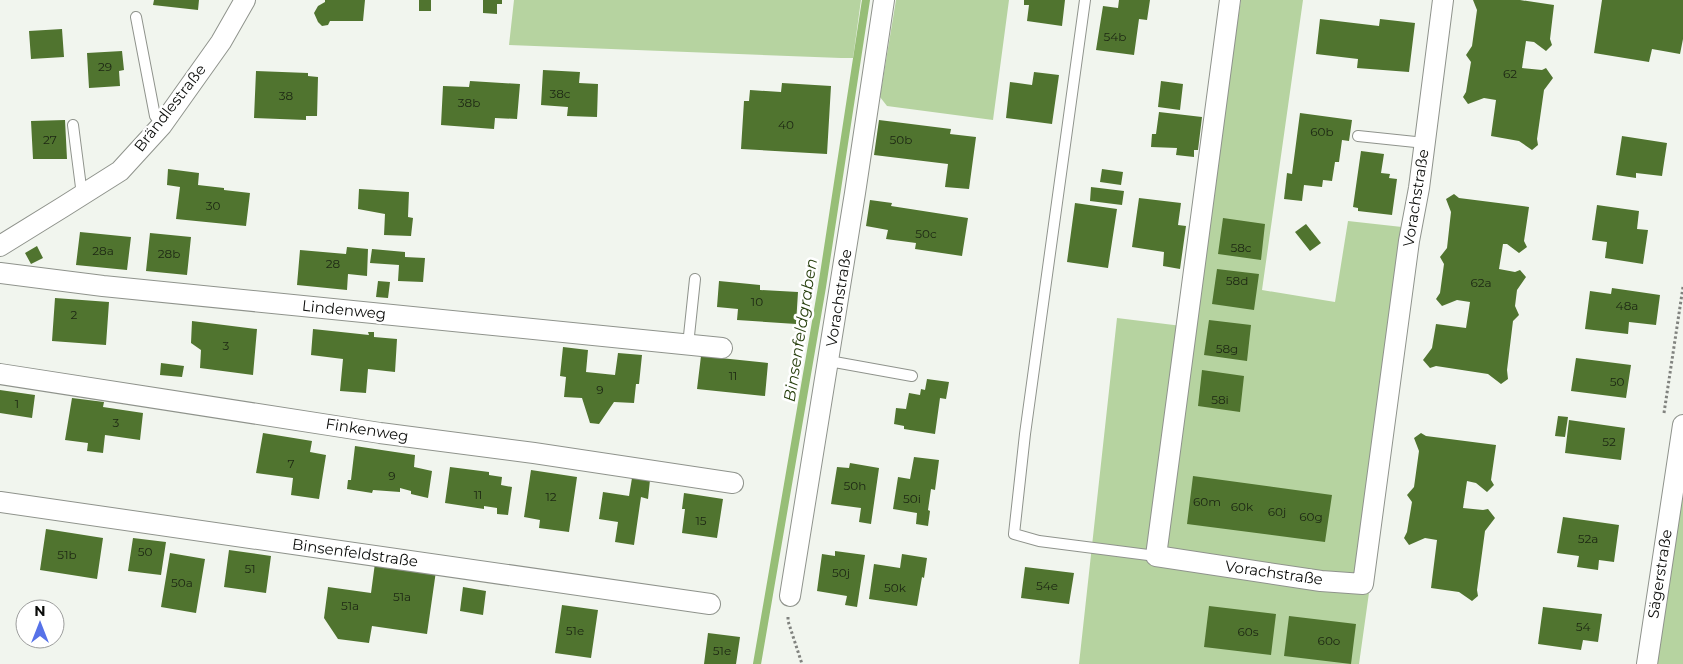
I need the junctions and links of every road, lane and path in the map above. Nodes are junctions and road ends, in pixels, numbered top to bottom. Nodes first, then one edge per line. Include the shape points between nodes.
1 (245, 0) edge
2 (884, 0) edge
3 (1085, 0) edge
4 (1230, 0) edge
5 (1443, 0) edge
6 (136, 17) dead end
7 (74, 125) dead end
8 (162, 125) junction
9 (1358, 136) dead end
10 (1425, 144) junction
11 (82, 195) junction
12 (0, 246) edge
13 (0, 273) edge
14 (695, 278) dead end
15 (688, 345) junction
16 (722, 348) dead end
17 (829, 361) junction
18 (0, 374) edge
19 (912, 376) dead end
20 (1683, 426) edge
21 (734, 482) dead end
22 (0, 502) edge
23 (1156, 556) junction
24 (790, 596) joint
25 (710, 604) dead end
26 (802, 664) edge
27 (1647, 664) edge

1 - 8 street, Brändlestraße via 221,42
2 - 17 street, Vorachstraße
3 - 23 lane via 1014,534 1039,541
4 - 23 street
5 - 10 street, Vorachstraße
6 - 8 lane via 155,116
7 - 11 lane
8 - 11 street, Brändlestraße via 120,170
9 - 10 lane
10 - 23 street, Vorachstraße via 1363,584 1321,581
11 - 12 street, Brändlestraße
13 - 15 street, Lindenweg
14 - 15 lane
15 - 16 street, Lindenweg
17 - 19 lane
17 - 24 street, Vorachstraße
18 - 21 street, Finkenweg via 380,433
20 - 27 street, Sägerstraße
22 - 25 street, Binsenfeldstraße
24 - 26 path via 788,621

